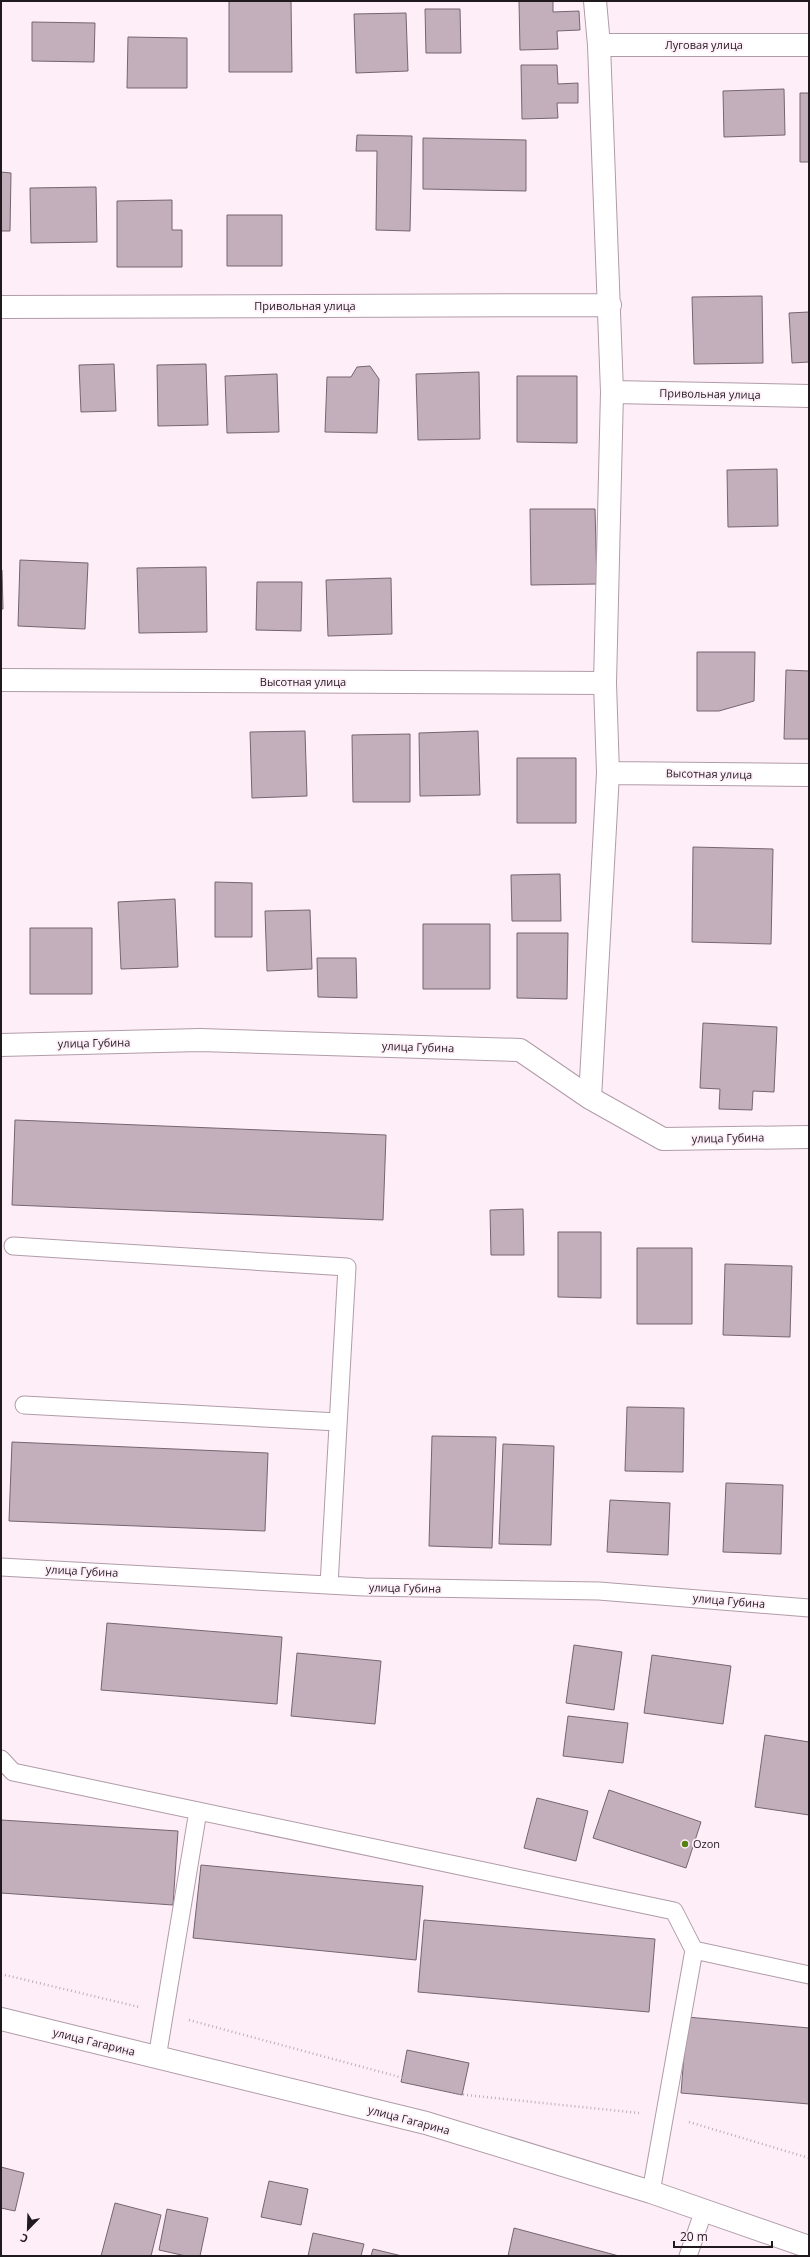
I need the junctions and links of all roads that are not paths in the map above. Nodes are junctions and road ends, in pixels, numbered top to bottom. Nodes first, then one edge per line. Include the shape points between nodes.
1 (595, 1) edge
2 (599, 45) junction
3 (809, 45) edge
4 (610, 305) junction
5 (1, 307) edge
6 (612, 392) junction
7 (809, 396) edge
8 (1, 680) edge
9 (605, 683) junction
10 (608, 773) junction
11 (809, 775) edge
12 (1, 1045) edge
13 (590, 1098) junction
14 (809, 1137) edge
15 (13, 1246) dead end
16 (24, 1405) dead end
17 (338, 1422) junction
18 (1, 1567) edge
19 (328, 1585) junction
20 (809, 1608) edge
21 (1, 1759) edge
22 (198, 1811) junction
23 (694, 1950) junction
24 (809, 1975) edge
25 (1, 2019) edge
26 (157, 2058) junction
27 (651, 2192) junction
28 (704, 2210) junction
29 (809, 2247) edge
30 (688, 2256) edge

1 - 2 street
2 - 3 street, Луговая улица
2 - 4 street
4 - 5 street, Привольная улица
4 - 6 street
6 - 7 street, Привольная улица
6 - 9 street
8 - 9 street, Высотная улица
9 - 10 street
10 - 11 street, Высотная улица
10 - 13 street
12 - 13 street, улица Губина via 200,1040 520,1050
13 - 14 street, улица Губина via 663,1139
15 - 17 lane via 347,1267
16 - 17 lane
17 - 19 lane
18 - 19 lane, улица Губина
19 - 20 lane, улица Губина via 599,1591
21 - 22 lane via 14,1772
22 - 23 lane via 674,1911
22 - 26 lane
23 - 24 lane
23 - 27 lane
25 - 26 street, улица Гагарина
26 - 27 street, улица Гагарина via 426,2123
27 - 28 street, улица Гагарина
28 - 29 street, улица Гагарина
28 - 30 lane

